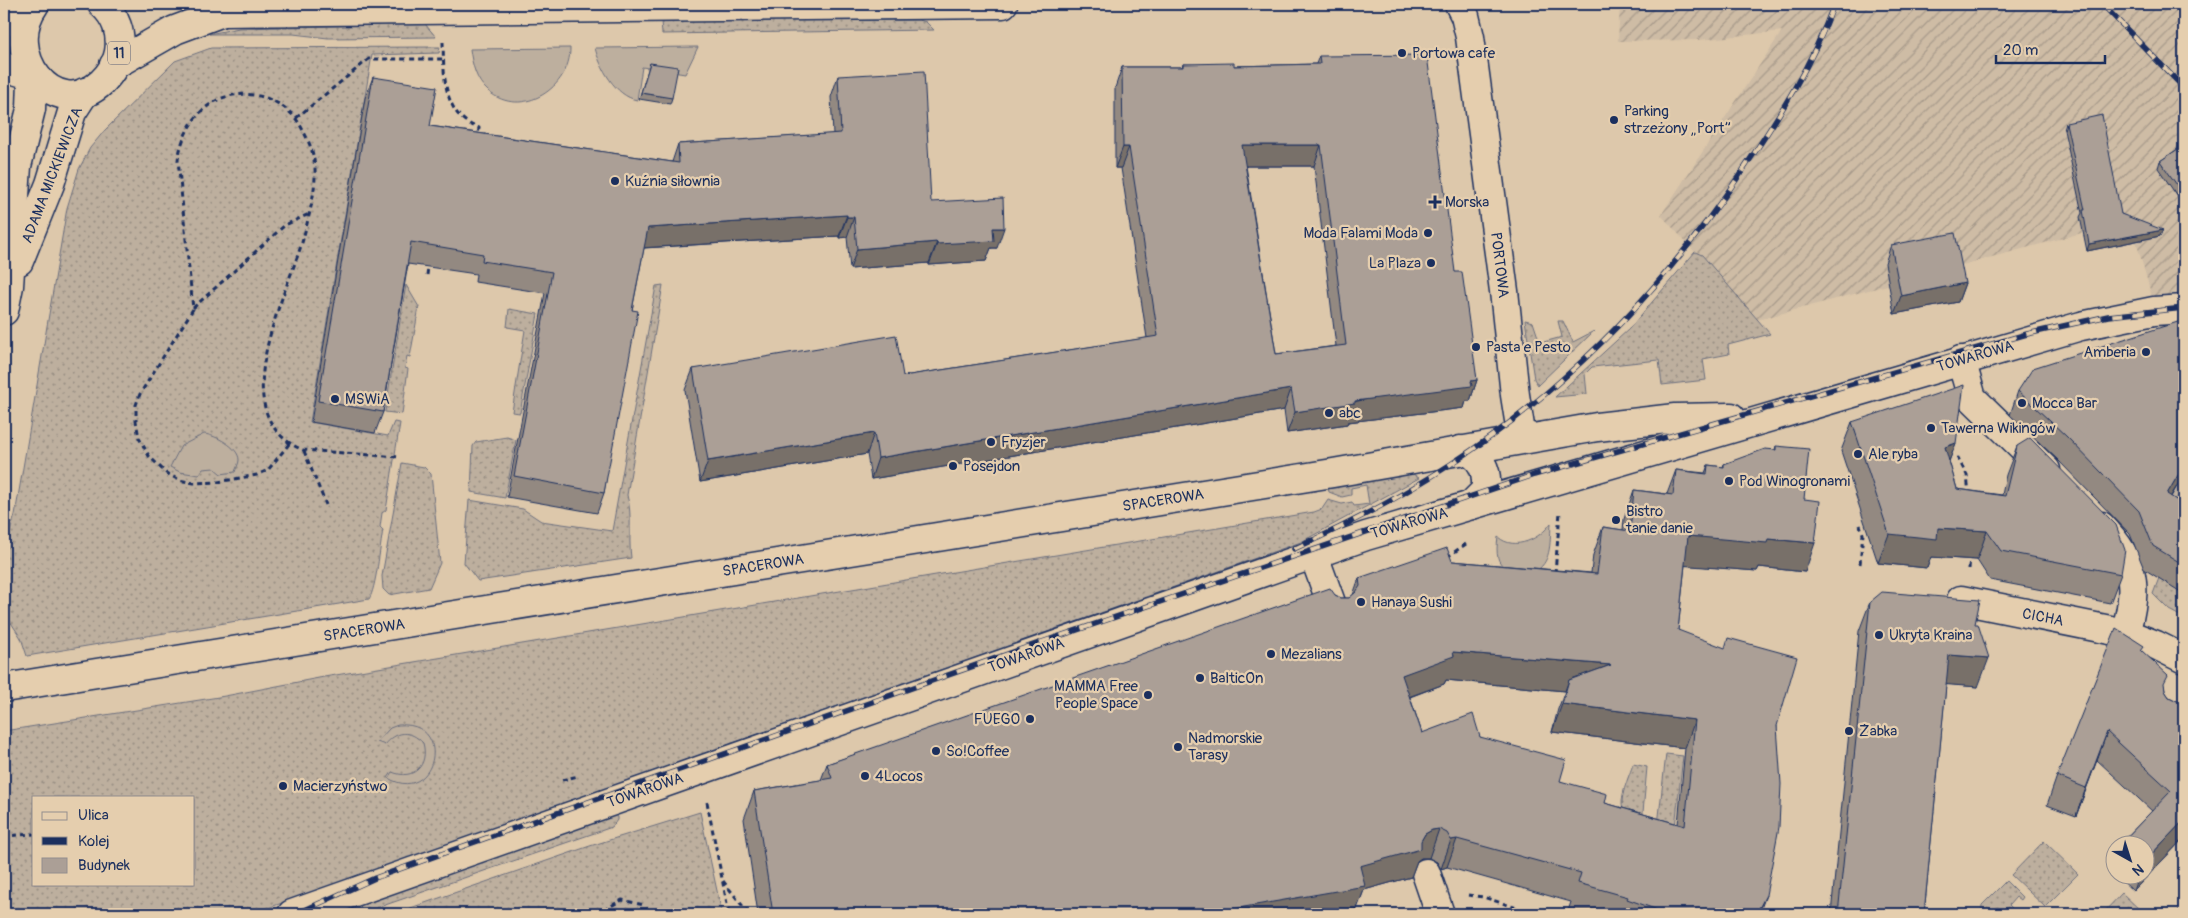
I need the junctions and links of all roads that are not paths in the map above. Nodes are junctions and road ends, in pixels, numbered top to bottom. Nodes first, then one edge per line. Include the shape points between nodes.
1 (102, 4) edge
2 (1003, 4) edge
3 (1459, 4) edge
4 (21, 14) edge
5 (114, 65) junction
6 (21, 74) edge
7 (85, 92) junction
8 (6, 298) edge
9 (2184, 309) edge
10 (1963, 368) junction
11 (1768, 416) junction
12 (1522, 439) junction
13 (1460, 450) junction
14 (2066, 491) edge
15 (1471, 505) junction
16 (2086, 511) edge
17 (1313, 553) junction
18 (1963, 600) edge
19 (1334, 612) edge
20 (2124, 633) junction
21 (2184, 660) edge
22 (4, 688) edge
23 (1426, 872) edge
24 (292, 914) edge
25 (1440, 914) edge

1 - 5 street, 11 via 118,30 119,48
2 - 5 street via 223,12 175,30
3 - 12 street, PORTOWA via 1470,37
4 - 6 street via 17,43
5 - 7 street, 11 via 99,84
6 - 7 street via 57,93
6 - 8 street, ADAMA MICKIEWICZA via 31,109 17,166
7 - 8 street, ADAMA MICKIEWICZA via 72,112 50,184
9 - 10 street, TOWAROWA via 2119,317 2001,349
10 - 11 street, TOWAROWA
10 - 14 street via 1972,398
11 - 12 street, TOWAROWA via 1675,418
11 - 15 street, TOWAROWA
12 - 13 street, SPACEROWA
13 - 15 street via 1477,457 1486,471 1485,491
13 - 22 street, SPACEROWA
15 - 17 street, TOWAROWA
16 - 20 street via 2119,545 2134,584
17 - 19 street
17 - 24 street, TOWAROWA
18 - 20 street, CICHA
20 - 21 street, CICHA
23 - 25 street

